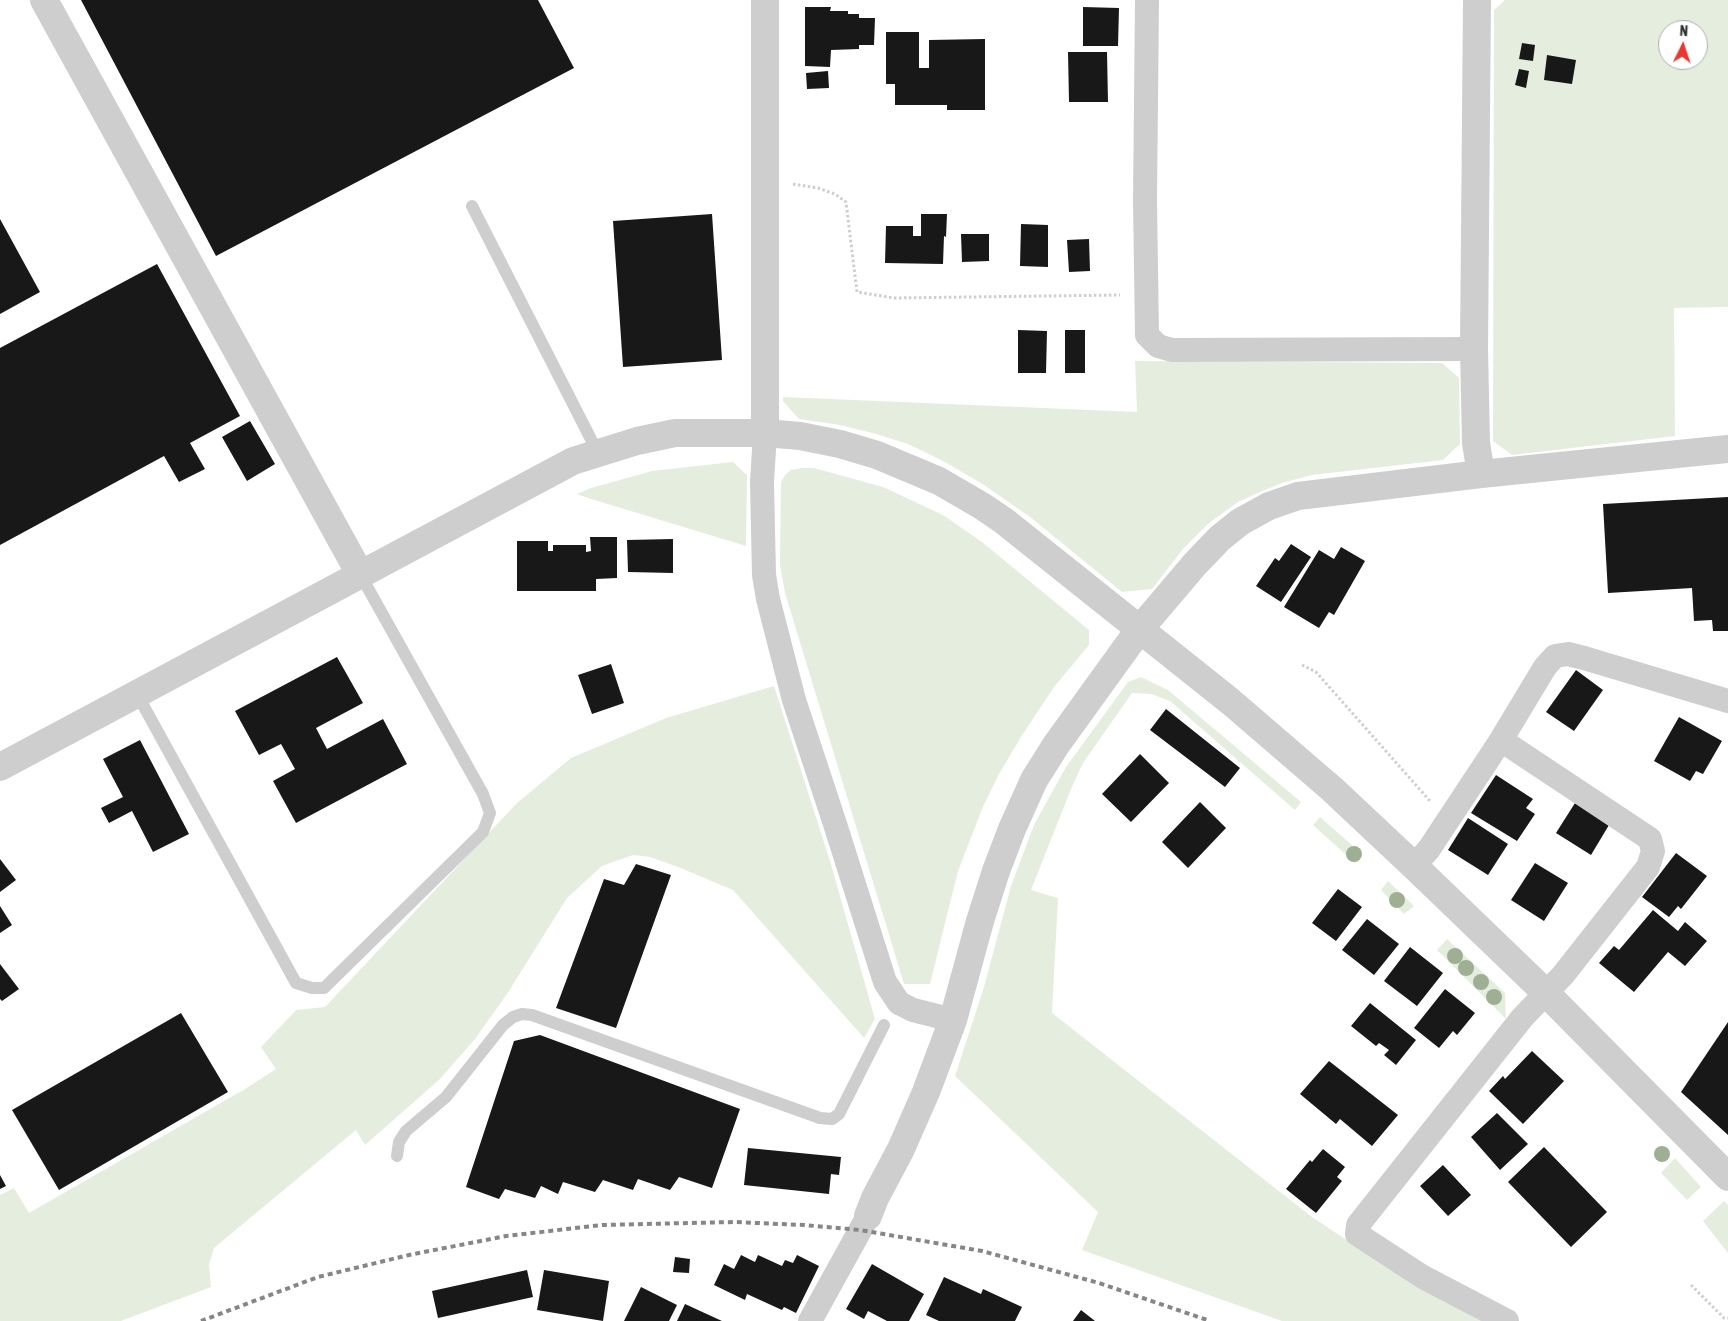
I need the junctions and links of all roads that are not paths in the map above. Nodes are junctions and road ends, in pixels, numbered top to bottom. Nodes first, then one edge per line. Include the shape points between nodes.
1 (44, 0) edge
2 (765, 0) edge
3 (1146, 0) edge
4 (1477, 0) edge
5 (472, 206) dead end
6 (1474, 349) junction
7 (764, 433) junction
8 (1728, 449) edge
9 (598, 453) junction
10 (1481, 474) junction
11 (360, 574) junction
12 (1139, 630) junction
13 (136, 694) junction
14 (1728, 701) edge
15 (1501, 740) junction
16 (0, 767) edge
17 (1414, 866) junction
18 (1546, 993) junction
19 (953, 1020) junction
20 (884, 1025) dead end
21 (397, 1156) dead end
22 (1728, 1177) edge
23 (868, 1216) joint
24 (810, 1321) edge
25 (1507, 1321) edge

1 - 11 street
2 - 7 street
3 - 6 street via 1147,335 1158,346 1172,350
4 - 6 street
5 - 9 lane
6 - 10 street via 1476,443
7 - 9 street via 675,434
7 - 12 street via 840,444 878,455 939,480 1004,521
7 - 19 street via 764,576 794,700 885,982 899,1003
8 - 10 street
9 - 11 street via 573,461
10 - 12 street via 1298,496 1268,506 1220,538
11 - 13 street
11 - 13 lane via 483,794 490,813 483,832 324,988 296,983
12 - 17 street via 1295,756
12 - 19 street via 1056,744 1034,780 996,871
13 - 16 street
14 - 15 street via 1584,658 1568,654 1555,656
15 - 17 street
15 - 18 street via 1650,839 1653,851 1648,867
17 - 18 street
18 - 22 street
18 - 25 street via 1522,1018 1358,1225 1357,1234 1422,1277
19 - 23 street via 923,1100
20 - 21 lane via 839,1114 832,1119 820,1118 522,1014 503,1025 446,1097 406,1131 399,1142
23 - 24 street

